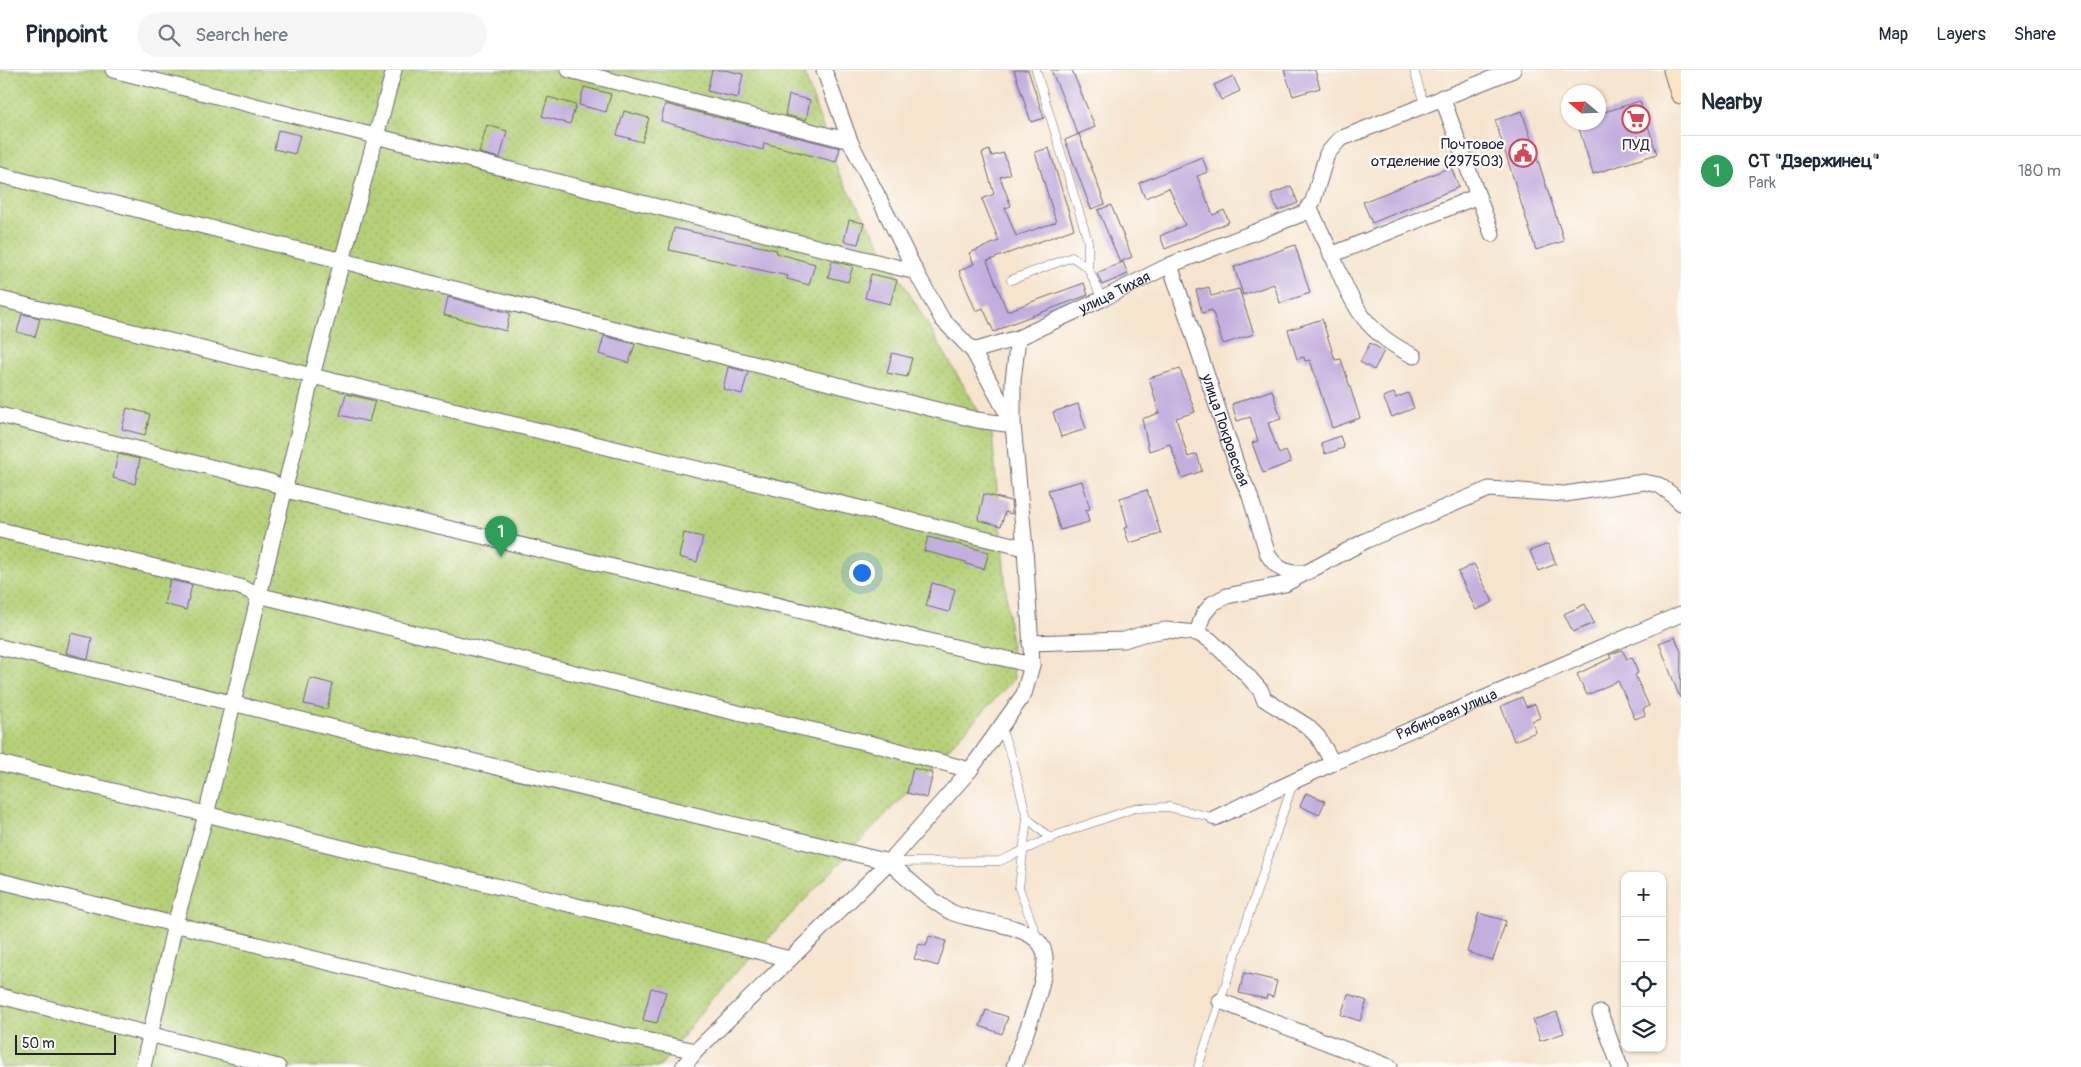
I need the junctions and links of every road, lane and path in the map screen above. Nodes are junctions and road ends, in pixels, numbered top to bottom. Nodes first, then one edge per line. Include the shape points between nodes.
1 (113, 70) edge
2 (394, 70) edge
3 (569, 70) edge
4 (824, 70) edge
5 (1036, 70) edge
6 (1414, 70) edge
7 (1513, 70) edge
8 (1674, 70) edge
9 (1681, 93) edge
10 (1442, 97) junction
11 (1424, 104) junction
12 (376, 138) junction
13 (850, 141) junction
14 (0, 175) edge
15 (1478, 196) junction
16 (1308, 206) junction
17 (1492, 234) dead end
18 (1331, 255) junction
19 (342, 261) junction
20 (1170, 265) junction
21 (1088, 268) junction
22 (916, 272) junction
23 (1011, 280) dead end
24 (0, 299) edge
25 (1102, 299) junction
26 (1018, 338) junction
27 (972, 352) junction
28 (1414, 356) dead end
29 (312, 376) junction
30 (0, 416) edge
31 (1013, 425) junction
32 (285, 490) junction
33 (1681, 503) edge
34 (0, 530) edge
35 (1025, 548) junction
36 (1303, 574) junction
37 (258, 595) junction
38 (1681, 614) edge
39 (1197, 634) junction
40 (1030, 643) junction
41 (0, 647) edge
42 (1032, 665) junction
43 (233, 703) junction
44 (1000, 727) junction
45 (0, 763) edge
46 (1333, 763) junction
47 (970, 770) junction
48 (1293, 783) junction
49 (206, 815) junction
50 (1027, 818) junction
51 (1215, 818) joint
52 (1050, 839) junction
53 (1022, 851) junction
54 (889, 862) junction
55 (0, 880) edge
56 (175, 924) junction
57 (1039, 942) junction
58 (790, 959) junction
59 (0, 996) edge
60 (1220, 1001) junction
61 (1600, 1013) dead end
62 (150, 1035) junction
63 (696, 1051) junction
64 (143, 1067) edge
65 (278, 1067) edge
66 (683, 1067) edge
67 (1014, 1067) edge
68 (1198, 1067) edge
69 (1390, 1067) edge
70 (1620, 1067) edge

1 - 12 street
2 - 12 street
3 - 13 street
4 - 13 street
5 - 21 lane via 1088,241
6 - 11 lane
7 - 10 street
8 - 9 main road
10 - 11 street
10 - 15 street
11 - 16 street via 1340,139 1327,154 1313,201
12 - 19 street
12 - 22 street
13 - 22 street
14 - 19 street
15 - 17 street
15 - 18 street
16 - 18 street
16 - 20 street, улица Тихая via 1304,212
18 - 28 street via 1346,292 1359,313 1375,331 1400,350
19 - 29 street
19 - 31 street via 977,420
20 - 25 street, улица Тихая
20 - 36 street, улица Покровская via 1268,555 1286,573
21 - 23 lane via 1072,257
21 - 25 lane
22 - 27 street via 942,319
24 - 29 street
25 - 26 street, улица Тихая
26 - 27 street, улица Тихая
26 - 31 street via 1013,381
27 - 31 street
29 - 32 street
29 - 35 street
30 - 32 street via 271,482
31 - 35 street
32 - 37 street
32 - 42 street
33 - 36 street via 1659,485 1644,482 1565,494 1489,489 1367,540
34 - 37 street via 240,587
35 - 40 street
36 - 39 street via 1285,584 1227,596 1213,603 1203,615
37 - 43 street
37 - 47 street
38 - 46 street, Рябиновая улица
39 - 40 street via 1166,630 1124,640
39 - 46 street via 1210,640 1245,673 1261,690 1264,699 1307,726 1318,737
40 - 42 street
41 - 43 street
42 - 44 street via 1024,694
43 - 49 street
43 - 54 street
44 - 47 street
44 - 50 lane via 1012,758
45 - 49 street
46 - 48 street, Рябиновая улица
47 - 54 street
48 - 51 street, Рябиновая улица
48 - 60 lane
49 - 56 street
49 - 58 street
50 - 52 lane
50 - 53 lane
51 - 52 lane via 1169,807 1135,808
52 - 53 lane
53 - 54 lane via 1000,861
53 - 57 lane via 1019,888
54 - 57 street via 952,912 1021,930
54 - 58 street
55 - 56 street
56 - 62 street
56 - 63 street
57 - 67 street via 1045,956 1043,979
58 - 63 street
59 - 62 street
60 - 68 lane
60 - 69 street
61 - 70 street
62 - 64 street
62 - 65 street
63 - 66 street

